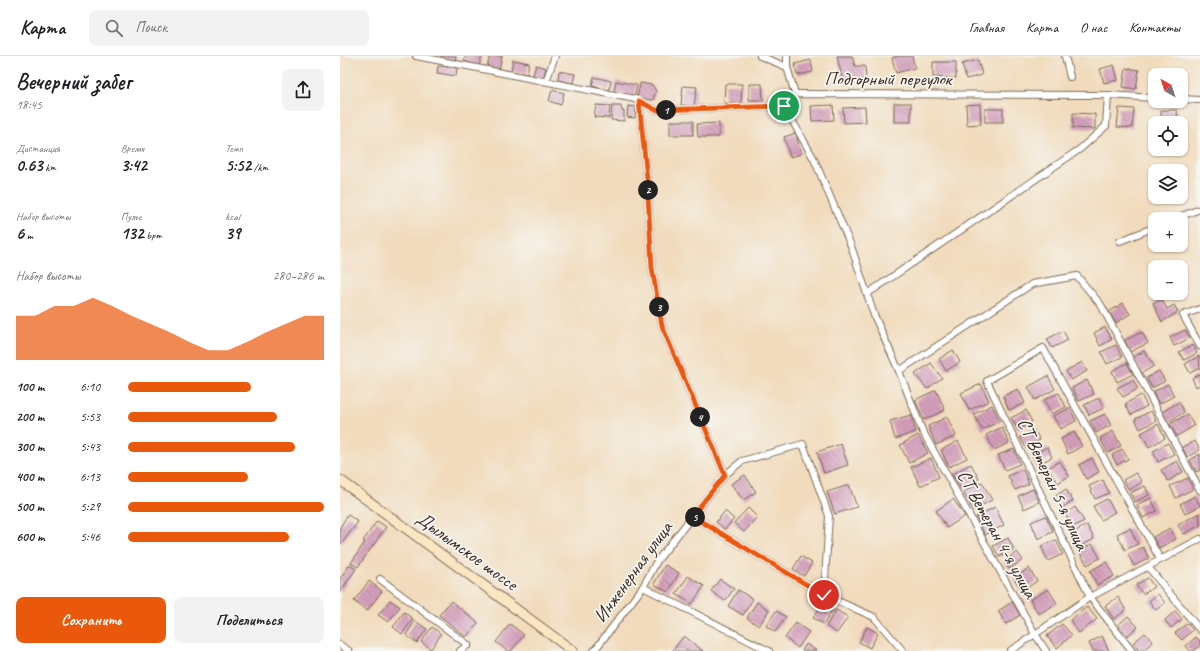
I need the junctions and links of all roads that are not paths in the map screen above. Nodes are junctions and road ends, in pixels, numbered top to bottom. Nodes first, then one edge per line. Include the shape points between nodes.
1 (416, 56) edge
2 (555, 56) edge
3 (760, 56) edge
4 (787, 56) edge
5 (1065, 56) edge
6 (787, 67) junction
7 (1070, 77) dead end
8 (546, 81) junction
9 (795, 94) junction
10 (1108, 95) junction
11 (1148, 98) edge
12 (1188, 99) edge
13 (1200, 100) edge
14 (639, 101) junction
15 (784, 106) junction
16 (1200, 208) edge
17 (1188, 213) edge
18 (1148, 230) edge
19 (1120, 241) dead end
20 (867, 294) junction
21 (1200, 309) edge
22 (1200, 346) edge
23 (899, 371) junction
24 (725, 475) junction
25 (340, 480) edge
26 (1200, 490) edge
27 (692, 516) junction
28 (1200, 539) edge
29 (1160, 559) junction
30 (1148, 567) junction
31 (380, 579) dead end
32 (643, 587) junction
33 (824, 595) junction
34 (1090, 597) junction
35 (1200, 630) edge
36 (1035, 634) junction
37 (340, 645) edge
38 (349, 651) edge
39 (460, 651) edge
40 (573, 651) edge
41 (594, 651) edge
42 (769, 651) edge
43 (903, 651) edge
44 (1010, 651) edge
45 (1046, 651) edge
46 (1132, 651) edge

1 - 8 street
2 - 8 street
3 - 6 street
4 - 6 street
5 - 7 street
6 - 9 street
8 - 14 street
9 - 10 street, Подгорный переулок
9 - 15 street
10 - 11 street, Подгорный переулок
10 - 20 street via 1106,126 1080,149
12 - 13 street
14 - 15 street via 656,110
14 - 24 street via 652,268 662,326
15 - 20 street, СТ Ветеран 4-я улица via 817,167 852,246
16 - 17 street
18 - 19 street
20 - 23 street, СТ Ветеран 4-я улица
21 - 22 street via 1183,315
23 - 26 street via 1032,284 1077,276 1101,305
23 - 36 street, СТ Ветеран 4-я улица via 922,430
24 - 27 street, Инженерная улица
24 - 33 street, Инженерная улица via 742,461 804,444 829,516
25 - 40 main road, Дылымское шоссе
27 - 32 street, Инженерная улица via 657,561
27 - 33 street
28 - 29 street
29 - 30 street
29 - 34 street, СТ Ветеран 5-я улица via 1043,348 987,381
30 - 34 street
30 - 35 street
31 - 39 street via 468,645
32 - 41 street, Инженерная улица
32 - 42 street
33 - 43 street via 874,617
34 - 36 street
34 - 46 street, СТ Ветеран 5-я улица
36 - 44 street
36 - 45 street, СТ Ветеран 4-я улица
37 - 38 street

